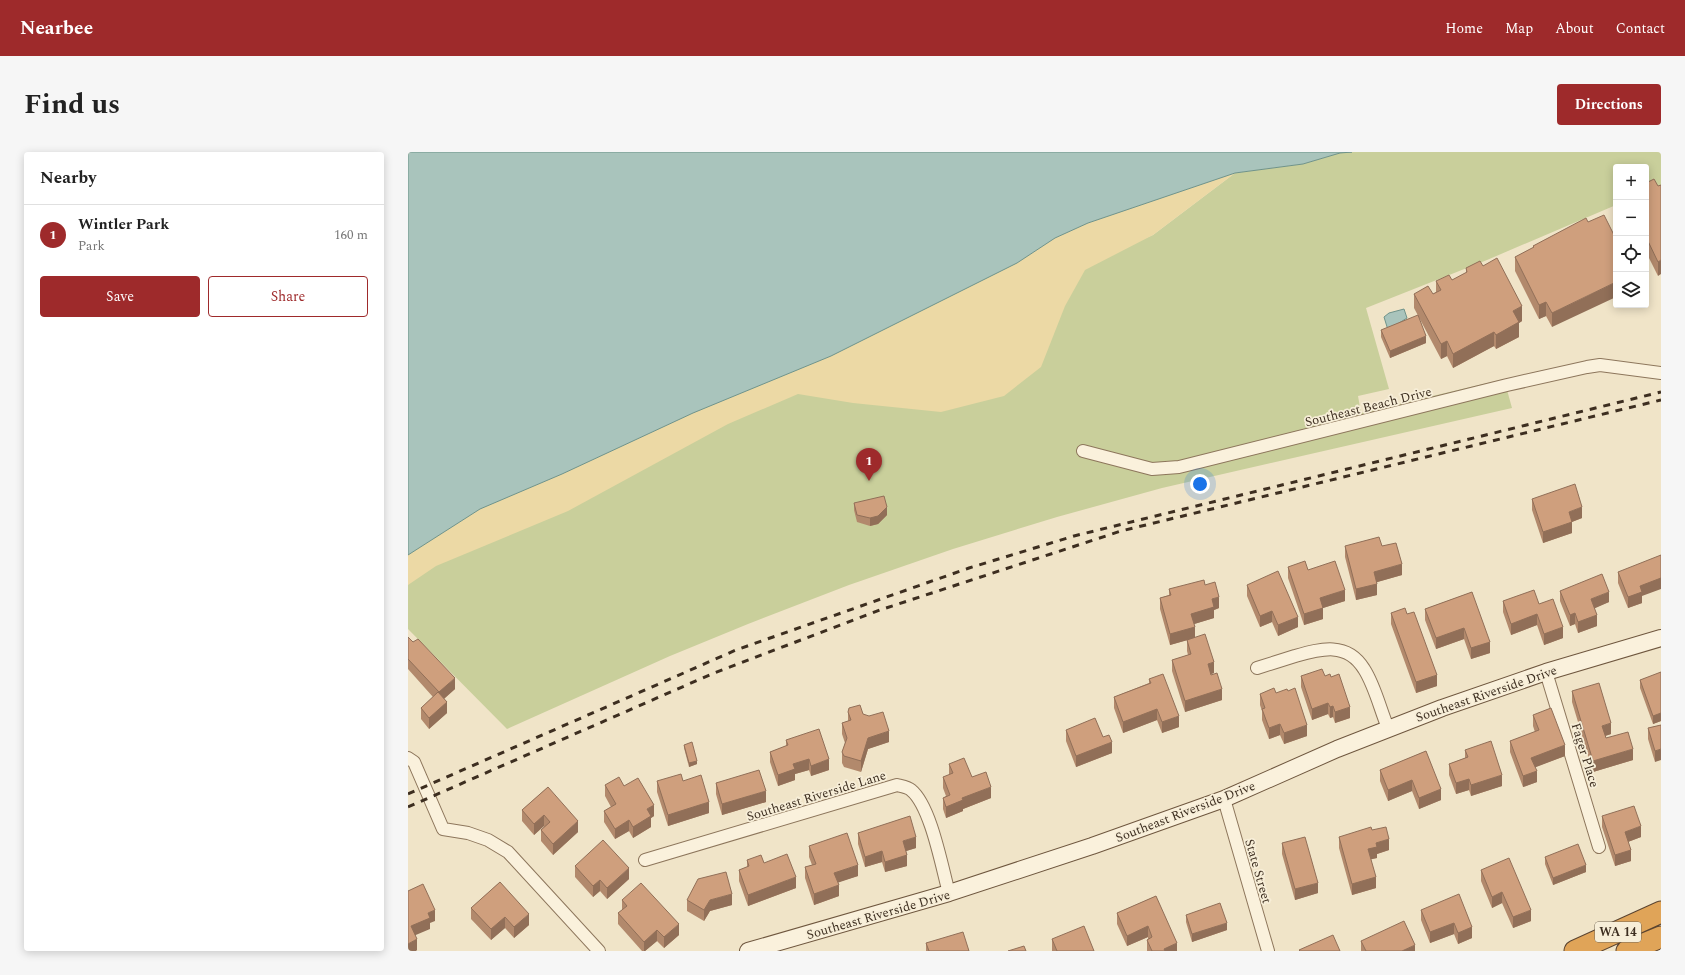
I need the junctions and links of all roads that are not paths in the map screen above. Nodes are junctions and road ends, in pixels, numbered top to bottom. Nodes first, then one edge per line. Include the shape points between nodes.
1 (1661, 373) edge
2 (1083, 451) dead end
3 (1661, 638) edge
4 (1257, 668) dead end
5 (1546, 672) junction
6 (1388, 728) junction
7 (408, 758) edge
8 (1224, 799) junction
9 (1599, 846) dead end
10 (645, 860) dead end
11 (949, 893) junction
12 (1661, 912) edge
13 (1661, 937) edge
14 (599, 951) edge
15 (748, 951) edge
16 (1268, 951) edge
17 (1575, 951) edge
18 (1627, 951) edge

1 - 2 street, Southeast Beach Drive via 1600,365 1587,367 1179,467 1152,469
3 - 5 street, Southeast Riverside Drive
4 - 6 street via 1323,649 1347,653 1364,669
5 - 6 street, Southeast Riverside Drive
5 - 9 street, Fager Place
6 - 8 street, Southeast Riverside Drive
7 - 14 street via 414,762 443,829 468,833 488,840 508,852
8 - 11 street, Southeast Riverside Drive
8 - 16 street, State Street
10 - 11 street, Southeast Riverside Lane via 897,785 910,788 927,814
11 - 15 street, Southeast Riverside Drive
12 - 17 highway, WA 14
13 - 18 highway, WA 14

